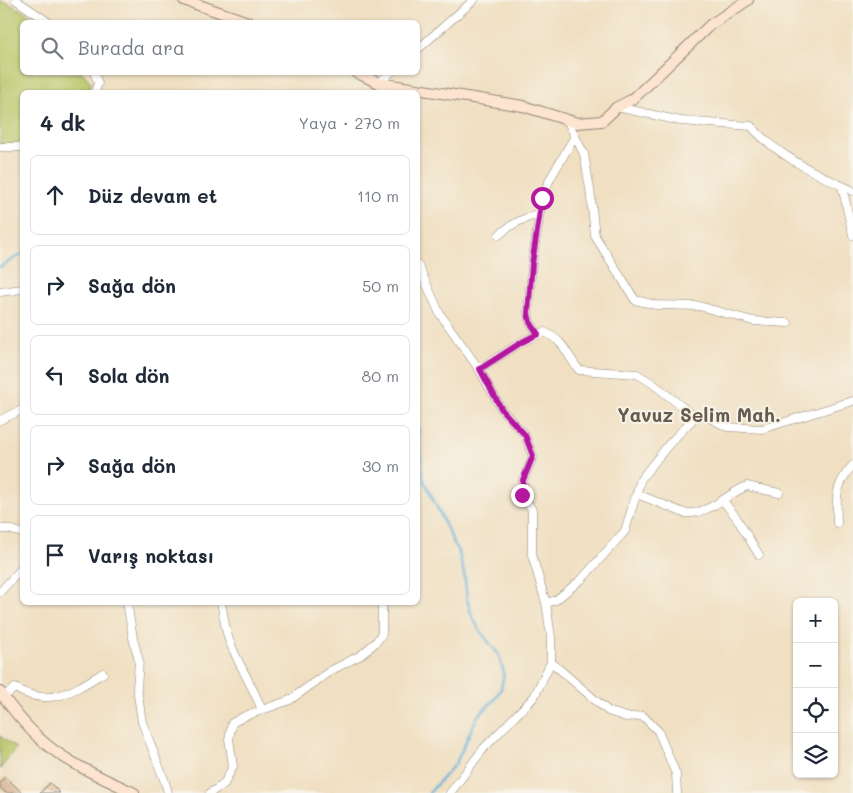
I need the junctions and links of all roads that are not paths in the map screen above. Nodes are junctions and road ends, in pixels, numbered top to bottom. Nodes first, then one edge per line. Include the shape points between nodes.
1 (16, 0) edge
2 (184, 0) edge
3 (474, 0) edge
4 (748, 0) edge
5 (45, 20) edge
6 (242, 20) edge
7 (420, 48) edge
8 (95, 75) edge
9 (362, 75) edge
10 (388, 75) edge
11 (380, 83) junction
12 (96, 90) edge
13 (383, 90) edge
14 (617, 106) junction
15 (567, 120) junction
16 (575, 136) junction
17 (0, 147) edge
18 (20, 147) edge
19 (842, 186) junction
20 (853, 191) edge
21 (540, 214) junction
22 (499, 235) dead end
23 (853, 235) edge
24 (420, 269) edge
25 (20, 289) edge
26 (0, 292) edge
27 (788, 322) dead end
28 (538, 334) junction
29 (480, 369) junction
30 (853, 401) edge
31 (20, 411) edge
32 (694, 417) junction
33 (0, 420) edge
34 (853, 465) edge
35 (779, 493) dead end
36 (636, 494) junction
37 (720, 501) junction
38 (837, 523) dead end
39 (0, 529) edge
40 (20, 533) edge
41 (759, 555) dead end
42 (20, 570) edge
43 (0, 592) edge
44 (546, 603) junction
45 (128, 605) edge
46 (222, 605) edge
47 (382, 605) edge
48 (551, 662) junction
49 (103, 673) dead end
50 (2, 694) edge
51 (262, 710) junction
52 (134, 793) edge
53 (168, 793) edge
54 (210, 793) edge
55 (450, 793) edge
56 (677, 793) edge

1 - 5 street
2 - 6 street
3 - 7 street
4 - 14 street via 710,25 633,100
8 - 12 street via 98,83
9 - 11 street
10 - 11 street
11 - 13 street
11 - 15 street via 523,106
14 - 15 street via 602,121 577,123
14 - 19 street via 681,121 751,126 763,140 789,158
15 - 16 street
16 - 21 street via 550,179
16 - 27 street via 584,154 595,236 635,300 656,305 699,306 753,321
17 - 18 street
19 - 20 street
19 - 23 street
21 - 22 street via 519,220
21 - 28 street via 528,313
24 - 29 street via 440,314
25 - 26 street
28 - 29 street
28 - 32 street via 544,332 555,337 579,370 637,374
29 - 44 street via 502,410 525,435 533,456 523,480 522,495 532,510 532,555
30 - 32 street via 762,429 727,427 704,415
31 - 33 street
32 - 36 street via 641,479
34 - 38 street via 838,487
35 - 37 street via 747,486
36 - 37 street via 691,514
36 - 44 street via 625,531 582,579 556,600
37 - 41 street via 736,517
39 - 40 street
42 - 43 street
44 - 48 street
45 - 53 street via 139,661 137,688 142,722
46 - 51 street via 231,646
47 - 51 street via 383,628 376,642 290,700
48 - 55 street via 534,697 484,748
48 - 56 street via 608,711 626,717 643,716 658,731 676,774
49 - 50 street via 74,690 52,698 32,696 15,688
50 - 52 street via 16,714 42,740 79,766
51 - 54 street via 232,723 229,739 233,766 224,784

